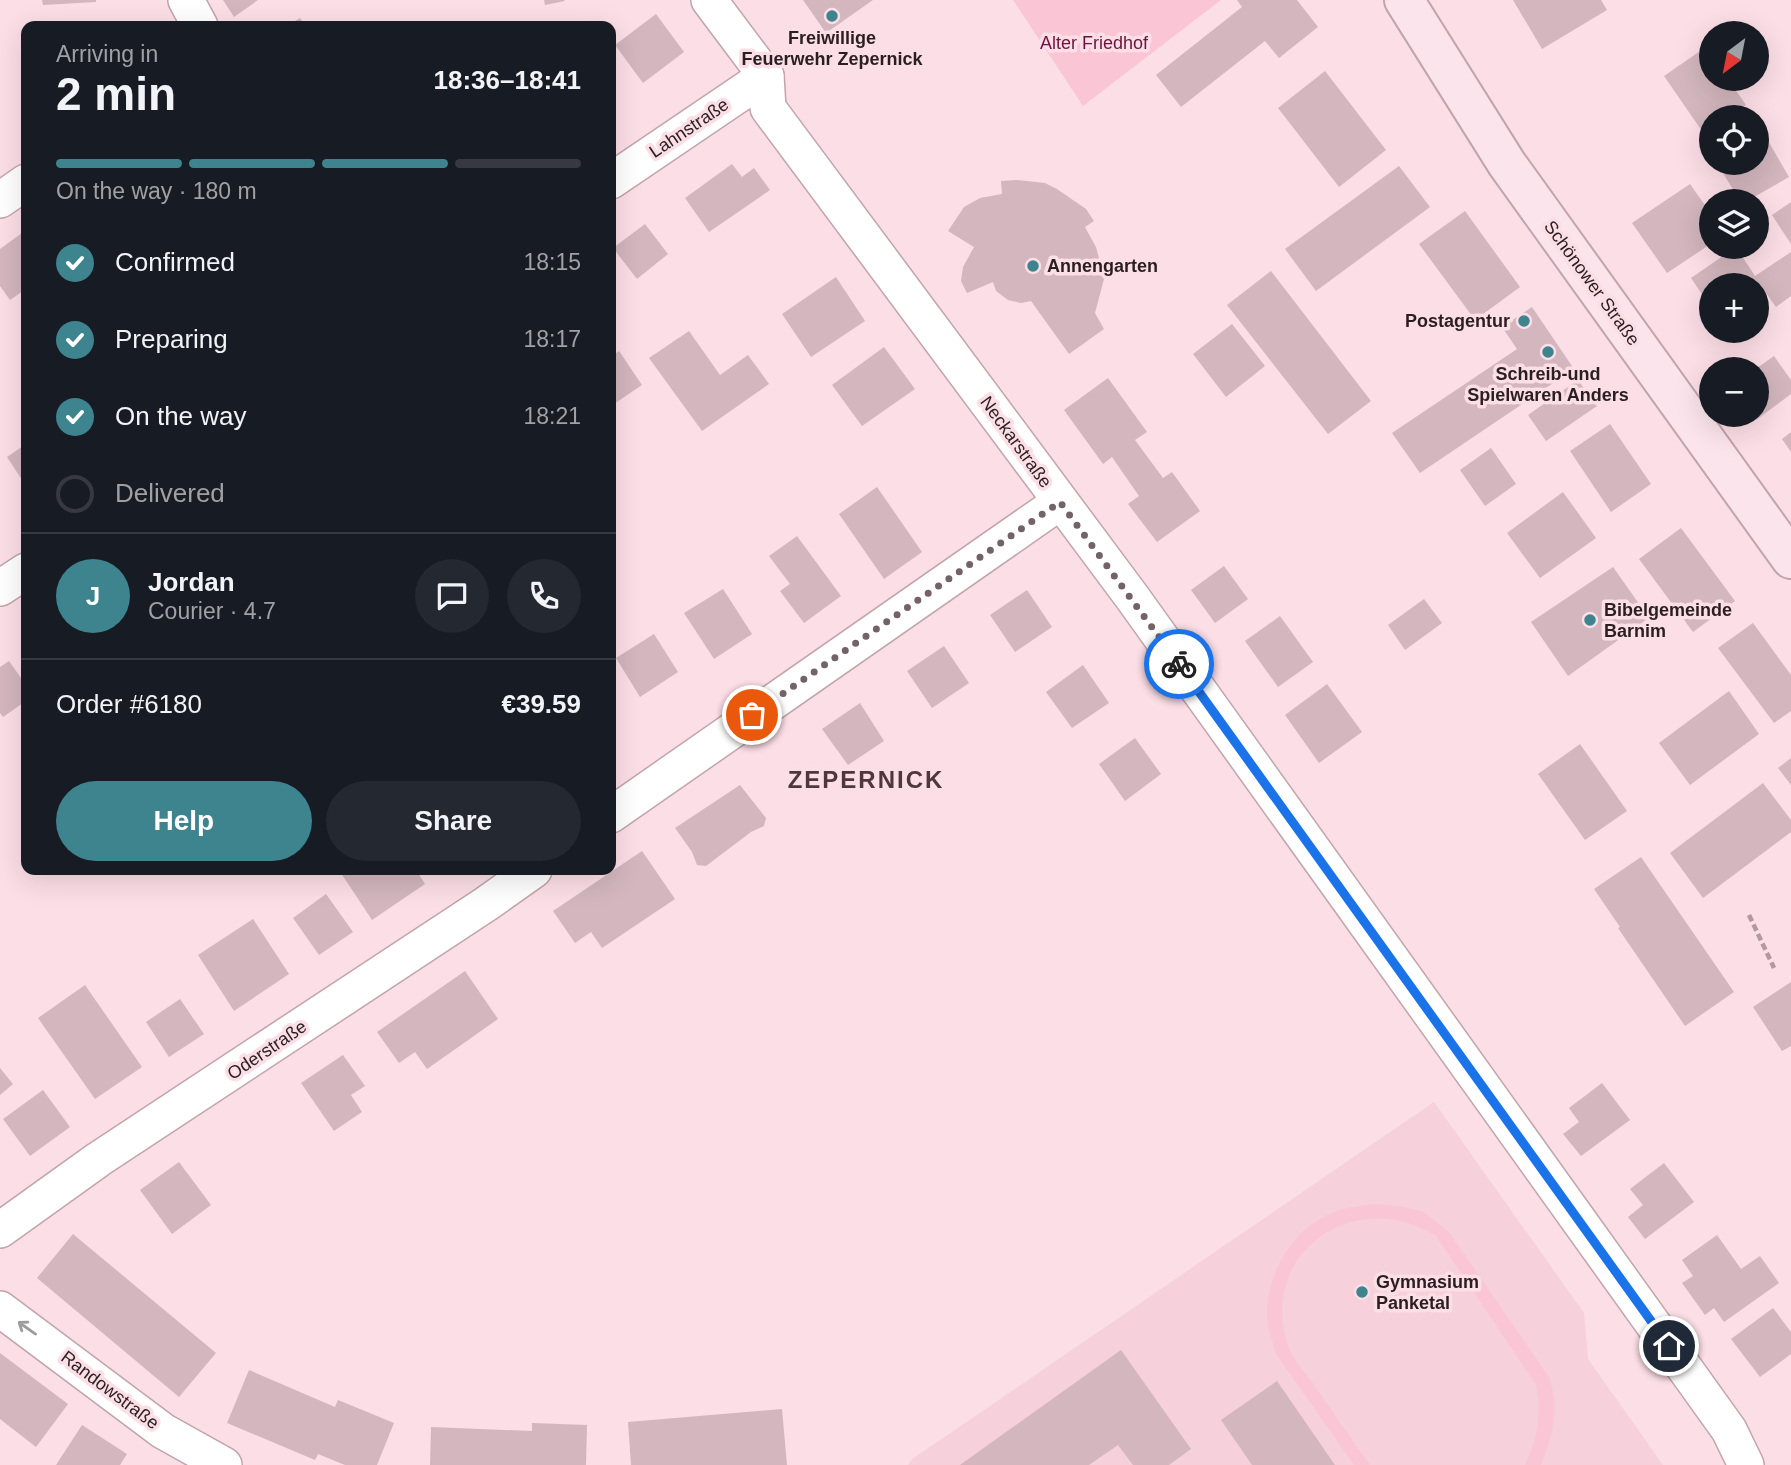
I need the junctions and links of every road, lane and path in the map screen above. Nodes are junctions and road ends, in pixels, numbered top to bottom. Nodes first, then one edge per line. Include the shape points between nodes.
1 (186, 0) edge
2 (709, 0) edge
3 (1404, 0) edge
4 (197, 21) edge
5 (766, 76) junction
6 (616, 178) edge
7 (21, 185) edge
8 (0, 200) edge
9 (1060, 502) junction
10 (1791, 559) edge
11 (21, 573) edge
12 (0, 588) edge
13 (616, 812) edge
14 (527, 875) edge
15 (1749, 915) dead end
16 (1774, 968) dead end
17 (0, 1230) edge
18 (0, 1309) edge
19 (223, 1465) edge
20 (1746, 1465) edge

1 - 4 street
2 - 5 street
3 - 10 street, Schönower Straße via 1507,164
5 - 6 street, Lahnstraße
5 - 9 street, Neckarstraße via 768,108
7 - 8 street
9 - 13 street
9 - 20 street, Neckarstraße via 1729,1430
11 - 12 street
14 - 17 street, Oderstraße via 99,1159
15 - 16 path
19 -> 18 street, Randowstraße via 163,1431

